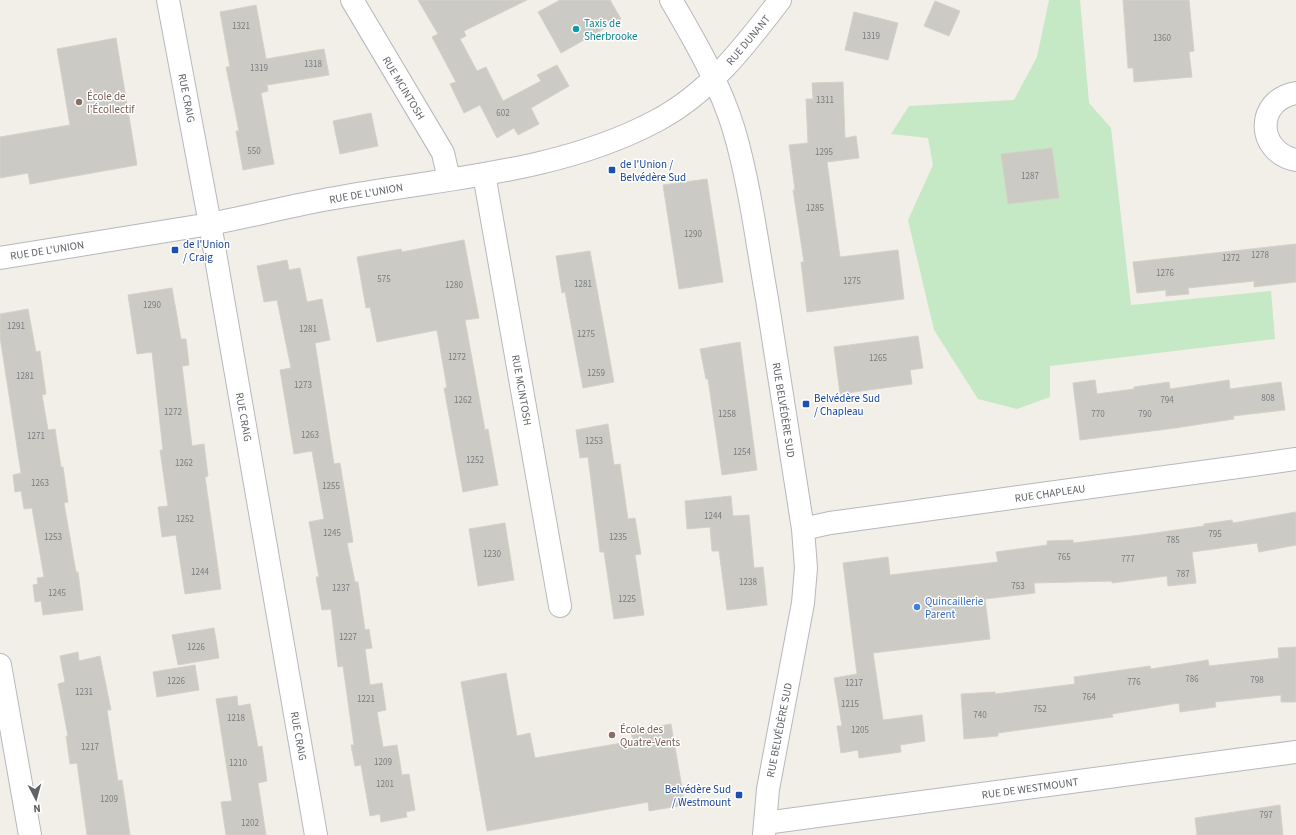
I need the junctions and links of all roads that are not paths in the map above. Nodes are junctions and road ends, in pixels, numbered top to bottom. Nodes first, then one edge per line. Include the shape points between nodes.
1 (168, 0) edge
2 (352, 0) edge
3 (671, 0) edge
4 (780, 0) edge
5 (714, 79) junction
6 (1296, 93) edge
7 (1296, 160) edge
8 (484, 174) junction
9 (449, 179) junction
10 (210, 224) junction
11 (0, 258) edge
12 (1296, 459) edge
13 (804, 529) junction
14 (560, 606) dead end
15 (0, 665) edge
16 (1296, 752) edge
17 (764, 829) edge
18 (30, 835) edge
19 (316, 835) edge

1 - 10 street, RUE CRAIG
2 - 9 street, RUE MCINTOSH via 443,153
3 - 5 street, RUE BELVÉDÈRE SUD
4 - 5 street, RUE DUNANT
5 - 8 street, RUE DE L'UNION via 688,101 626,136 524,168
5 - 13 street, RUE BELVÉDÈRE SUD via 733,129 752,208
6 - 7 street via 1276,102 1269,111 1266,122 1266,133 1270,143 1282,155
8 - 9 street, RUE DE L'UNION
8 - 14 street, RUE MCINTOSH
9 - 10 street, RUE DE L'UNION via 334,198
10 - 11 street, RUE DE L'UNION
10 - 19 street, RUE CRAIG
12 - 13 street, RUE CHAPLEAU via 830,523
13 - 17 street, RUE BELVÉDÈRE SUD via 806,568 803,603 768,789
15 - 18 street
16 - 17 street, RUE DE WESTMOUNT

